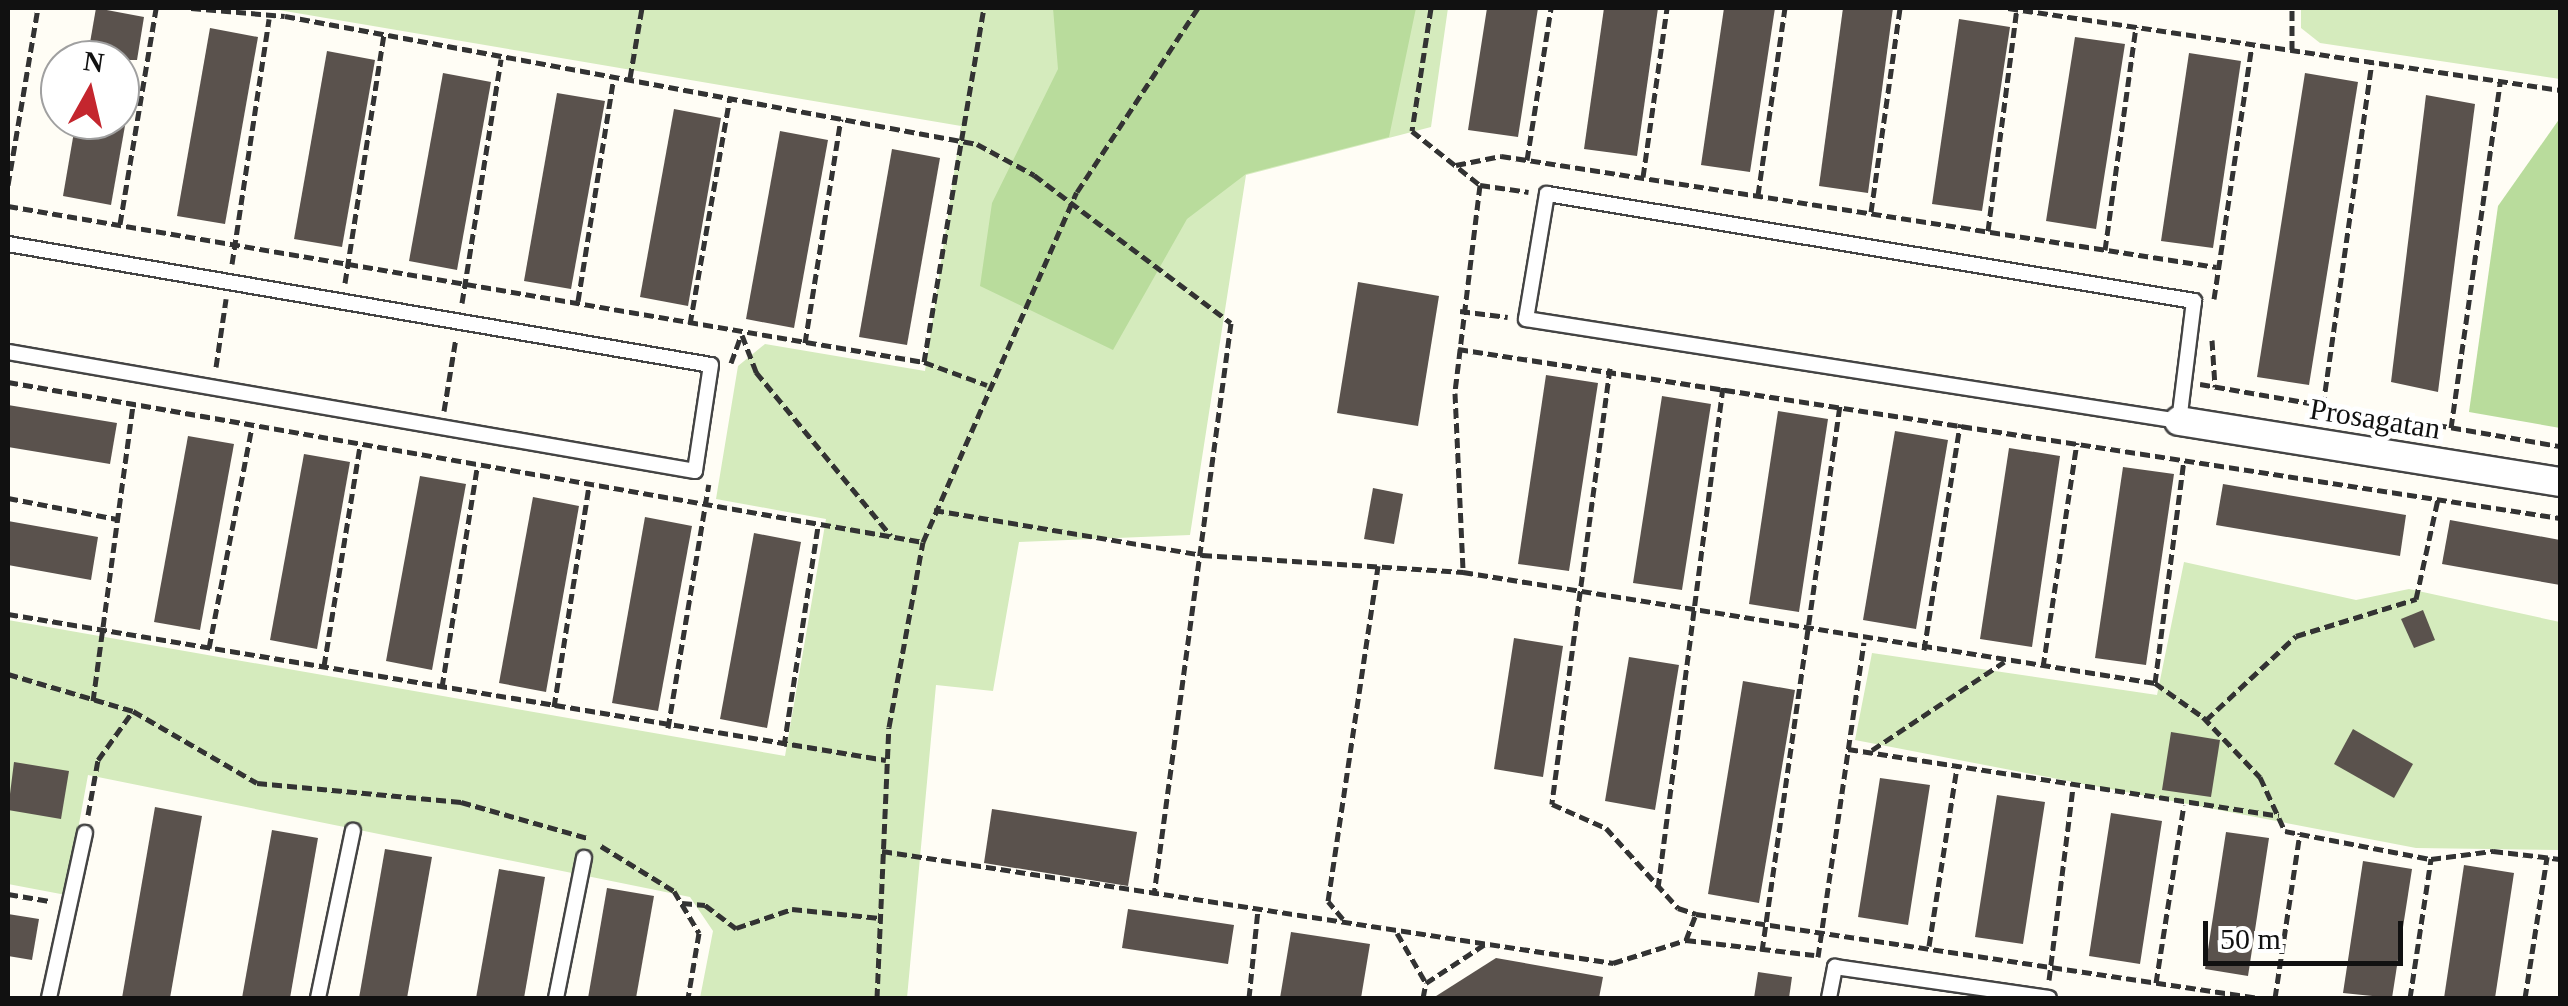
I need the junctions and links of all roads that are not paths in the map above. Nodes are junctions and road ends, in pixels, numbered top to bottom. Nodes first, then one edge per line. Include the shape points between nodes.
1 (8, 244) edge
2 (8, 352) edge
3 (2179, 421) junction
4 (2560, 482) edge
5 (353, 830) dead end
6 (85, 833) road end
7 (584, 858) dead end
8 (49, 998) edge
9 (318, 998) edge
10 (556, 998) edge
11 (1830, 998) edge
12 (2049, 998) edge

1 - 2 lane via 712,365 695,471
3 - 3 lane via 1526,319 1546,194 2194,301
3 - 4 street, Prosagatan
5 - 9 lane
6 - 8 lane
7 - 10 lane
11 - 12 lane via 1835,966

